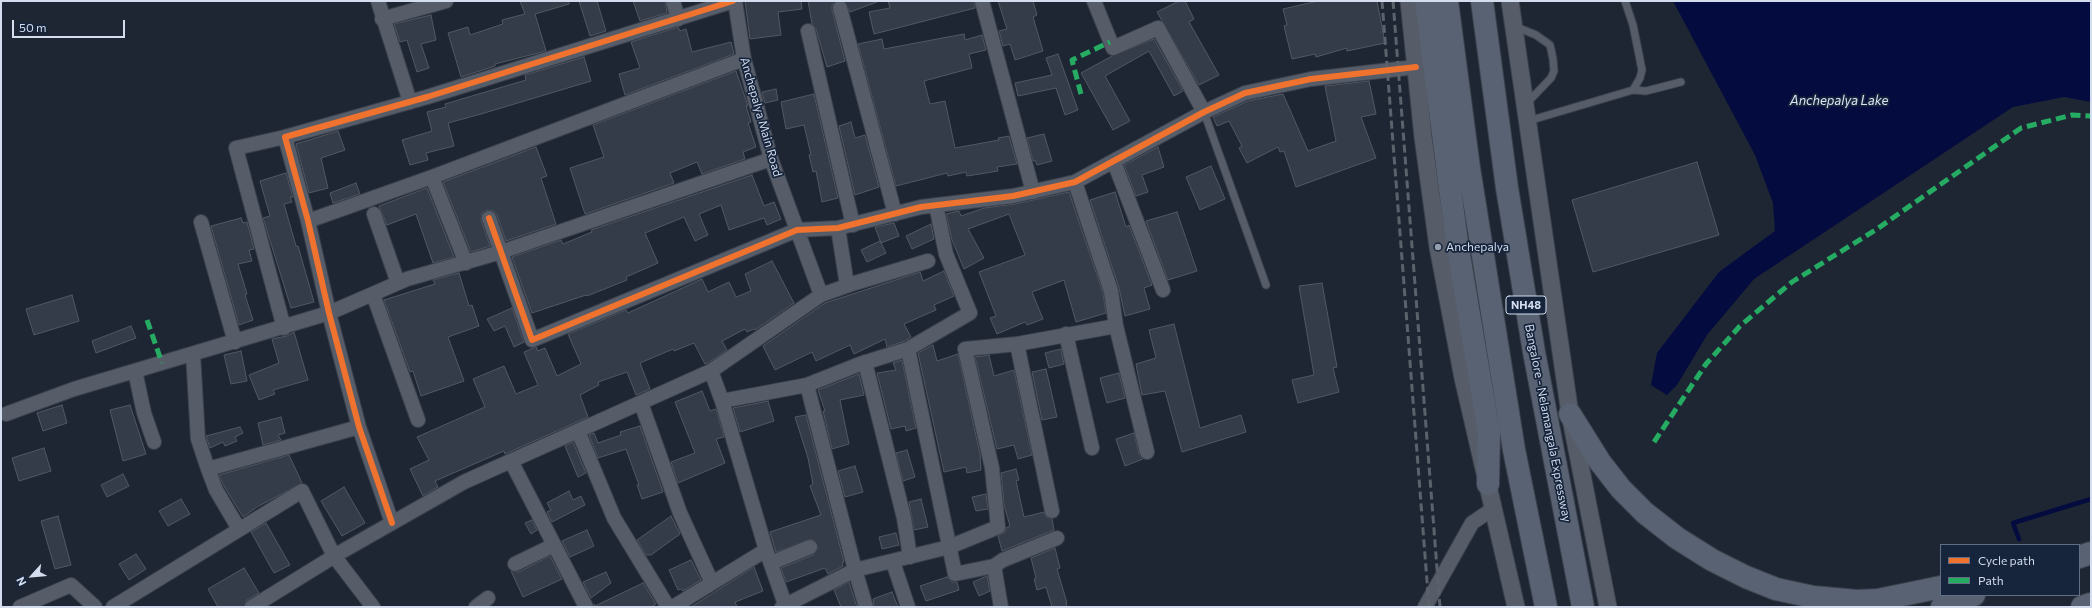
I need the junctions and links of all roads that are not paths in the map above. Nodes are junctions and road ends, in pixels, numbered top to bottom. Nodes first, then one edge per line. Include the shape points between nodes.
1 (378, 1) edge
2 (446, 1) edge
3 (672, 1) edge
4 (734, 1) edge
5 (982, 1) edge
6 (1094, 1) edge
7 (1409, 1) edge
8 (1426, 1) edge
9 (1447, 1) edge
10 (1482, 1) edge
11 (1510, 1) edge
12 (1625, 1) edge
13 (840, 8) dead end
14 (382, 19) junction
15 (678, 19) junction
16 (1514, 26) junction
17 (808, 31) dead end
18 (744, 59) junction
19 (1416, 67) junction
20 (1681, 82) dead end
21 (1633, 90) junction
22 (410, 102) junction
23 (1525, 104) junction
24 (1204, 112) junction
25 (1528, 121) junction
26 (285, 137) junction
27 (771, 159) junction
28 (1114, 162) junction
29 (432, 177) junction
30 (1075, 182) junction
31 (1033, 192) junction
32 (936, 205) junction
33 (374, 214) dead end
34 (895, 214) junction
35 (489, 218) dead end
36 (308, 221) junction
37 (201, 222) dead end
38 (853, 225) junction
39 (838, 228) junction
40 (797, 230) junction
41 (500, 252) junction
42 (928, 261) dead end
43 (466, 263) junction
44 (398, 283) junction
45 (848, 285) junction
46 (1266, 285) dead end
47 (1163, 290) dead end
48 (372, 294) junction
49 (821, 295) junction
50 (329, 313) junction
51 (1116, 326) junction
52 (284, 328) junction
53 (1066, 334) junction
54 (235, 342) junction
55 (1017, 344) junction
56 (908, 349) junction
57 (193, 354) junction
58 (865, 362) junction
59 (135, 371) junction
60 (711, 371) junction
61 (807, 385) junction
62 (722, 401) junction
63 (641, 403) junction
64 (6, 414) dead end
65 (1570, 414) junction
66 (418, 420) dead end
67 (359, 427) junction
68 (578, 431) junction
69 (154, 442) dead end
70 (1092, 448) dead end
71 (1147, 452) dead end
72 (511, 461) junction
73 (208, 469) junction
74 (1488, 484) junction
75 (1494, 508) junction
76 (1052, 511) dead end
77 (392, 523) junction
78 (239, 529) junction
79 (1057, 538) dead end
80 (554, 545) junction
81 (810, 547) dead end
82 (949, 547) junction
83 (2091, 553) edge
84 (334, 556) junction
85 (768, 556) junction
86 (910, 557) junction
87 (2080, 557) edge
88 (892, 562) junction
89 (515, 564) dead end
90 (994, 566) junction
91 (854, 570) junction
92 (712, 583) junction
93 (1940, 586) edge
94 (1971, 596) edge
95 (488, 598) dead end
96 (2091, 604) edge
97 (785, 606) edge
98 (20, 607) edge
99 (95, 607) edge
100 (113, 607) edge
101 (252, 607) edge
102 (373, 607) edge
103 (476, 607) edge
104 (586, 607) edge
105 (668, 607) edge
106 (673, 607) edge
107 (866, 607) edge
108 (908, 607) edge
109 (1001, 607) edge
110 (1426, 607) edge
111 (1516, 607) edge
112 (1546, 607) edge
113 (1583, 607) edge
114 (1608, 607) edge
115 (1942, 607) edge
116 (2082, 607) edge

1 - 14 street
2 - 14 street
3 - 15 street
4 - 15 street
4 - 18 street, Anchepalya Main Road
5 - 31 street
6 - 24 street via 1113,48 1158,28
7 - 19 street
8 - 74 highway via 1458,243 1489,433
9 - 112 highway, NH48 via 1469,168 1514,450
10 - 113 highway, Bangalore - Nelamangala Expressway / NH48 via 1528,321
11 - 16 street
12 - 21 lane via 1633,25 1642,70
13 - 34 street
14 - 22 street
15 - 22 street
16 - 23 street
16 - 23 lane via 1536,35 1550,45 1554,66 1547,84
17 - 38 street
18 - 27 street, Anchepalya Main Road
18 - 29 street
19 - 24 street via 1311,79 1264,88 1245,93
19 - 74 street via 1438,246 1463,378
20 - 21 lane via 1646,91
21 - 25 lane
22 - 26 street
23 - 25 street
24 - 28 street
24 - 46 lane
25 - 65 street
26 - 36 street
26 - 52 street via 236,148
27 - 40 street, Anchepalya Main Road
27 - 41 street
28 - 30 street
28 - 47 street
29 - 36 street
29 - 43 street
30 - 31 street
30 - 51 street via 1111,291
31 - 32 street
32 - 34 street
32 - 56 street via 946,254 970,313
33 - 44 street
34 - 38 street
35 - 41 street
36 - 50 street
37 - 54 street
38 - 39 street
39 - 40 street
39 - 45 street
40 - 41 street via 532,340
40 - 49 street, Anchepalya Main Road
41 - 43 street
42 - 45 street
43 - 44 street
44 - 48 street
45 - 49 street
48 - 50 street
48 - 66 street
49 - 60 street
50 - 52 street
50 - 67 street
51 - 53 street
51 - 71 street
52 - 54 street
53 - 55 street
53 - 70 street
54 - 57 street
55 - 76 street
55 - 82 street via 965,349 992,468 998,526
56 - 58 street
56 - 82 street
57 - 59 street
57 - 73 street via 198,439
58 - 61 street
58 - 86 street via 904,518
59 - 64 street via 74,389
59 - 69 street via 144,413
60 - 62 street
60 - 63 street
61 - 62 street
61 - 91 street
62 - 85 street
63 - 68 street
63 - 92 street via 680,513
65 - 93 highway via 1600,462 1617,484 1645,512 1677,538 1746,577 1784,591 1813,597 1857,601
65 - 114 street
67 - 73 street
67 - 77 street
68 - 72 street
68 - 105 street via 614,518
72 - 77 street via 464,482
72 - 80 street
73 - 78 street via 216,490
74 - 75 street
75 - 110 street via 1472,524
75 - 111 street
77 - 84 street
78 - 84 street via 302,491
78 - 100 street
79 - 90 street
80 - 89 street
80 - 104 street
81 - 85 street
82 - 86 street
82 - 90 street via 955,574
83 - 87 highway
84 - 101 street
84 - 102 street
85 - 92 street
85 - 97 street
86 - 88 street
88 - 91 street
88 - 108 street
90 - 109 street
91 - 97 street
91 - 107 street
92 - 106 street
94 - 115 highway
95 - 103 street
96 - 116 highway
98 - 99 street via 71,586

